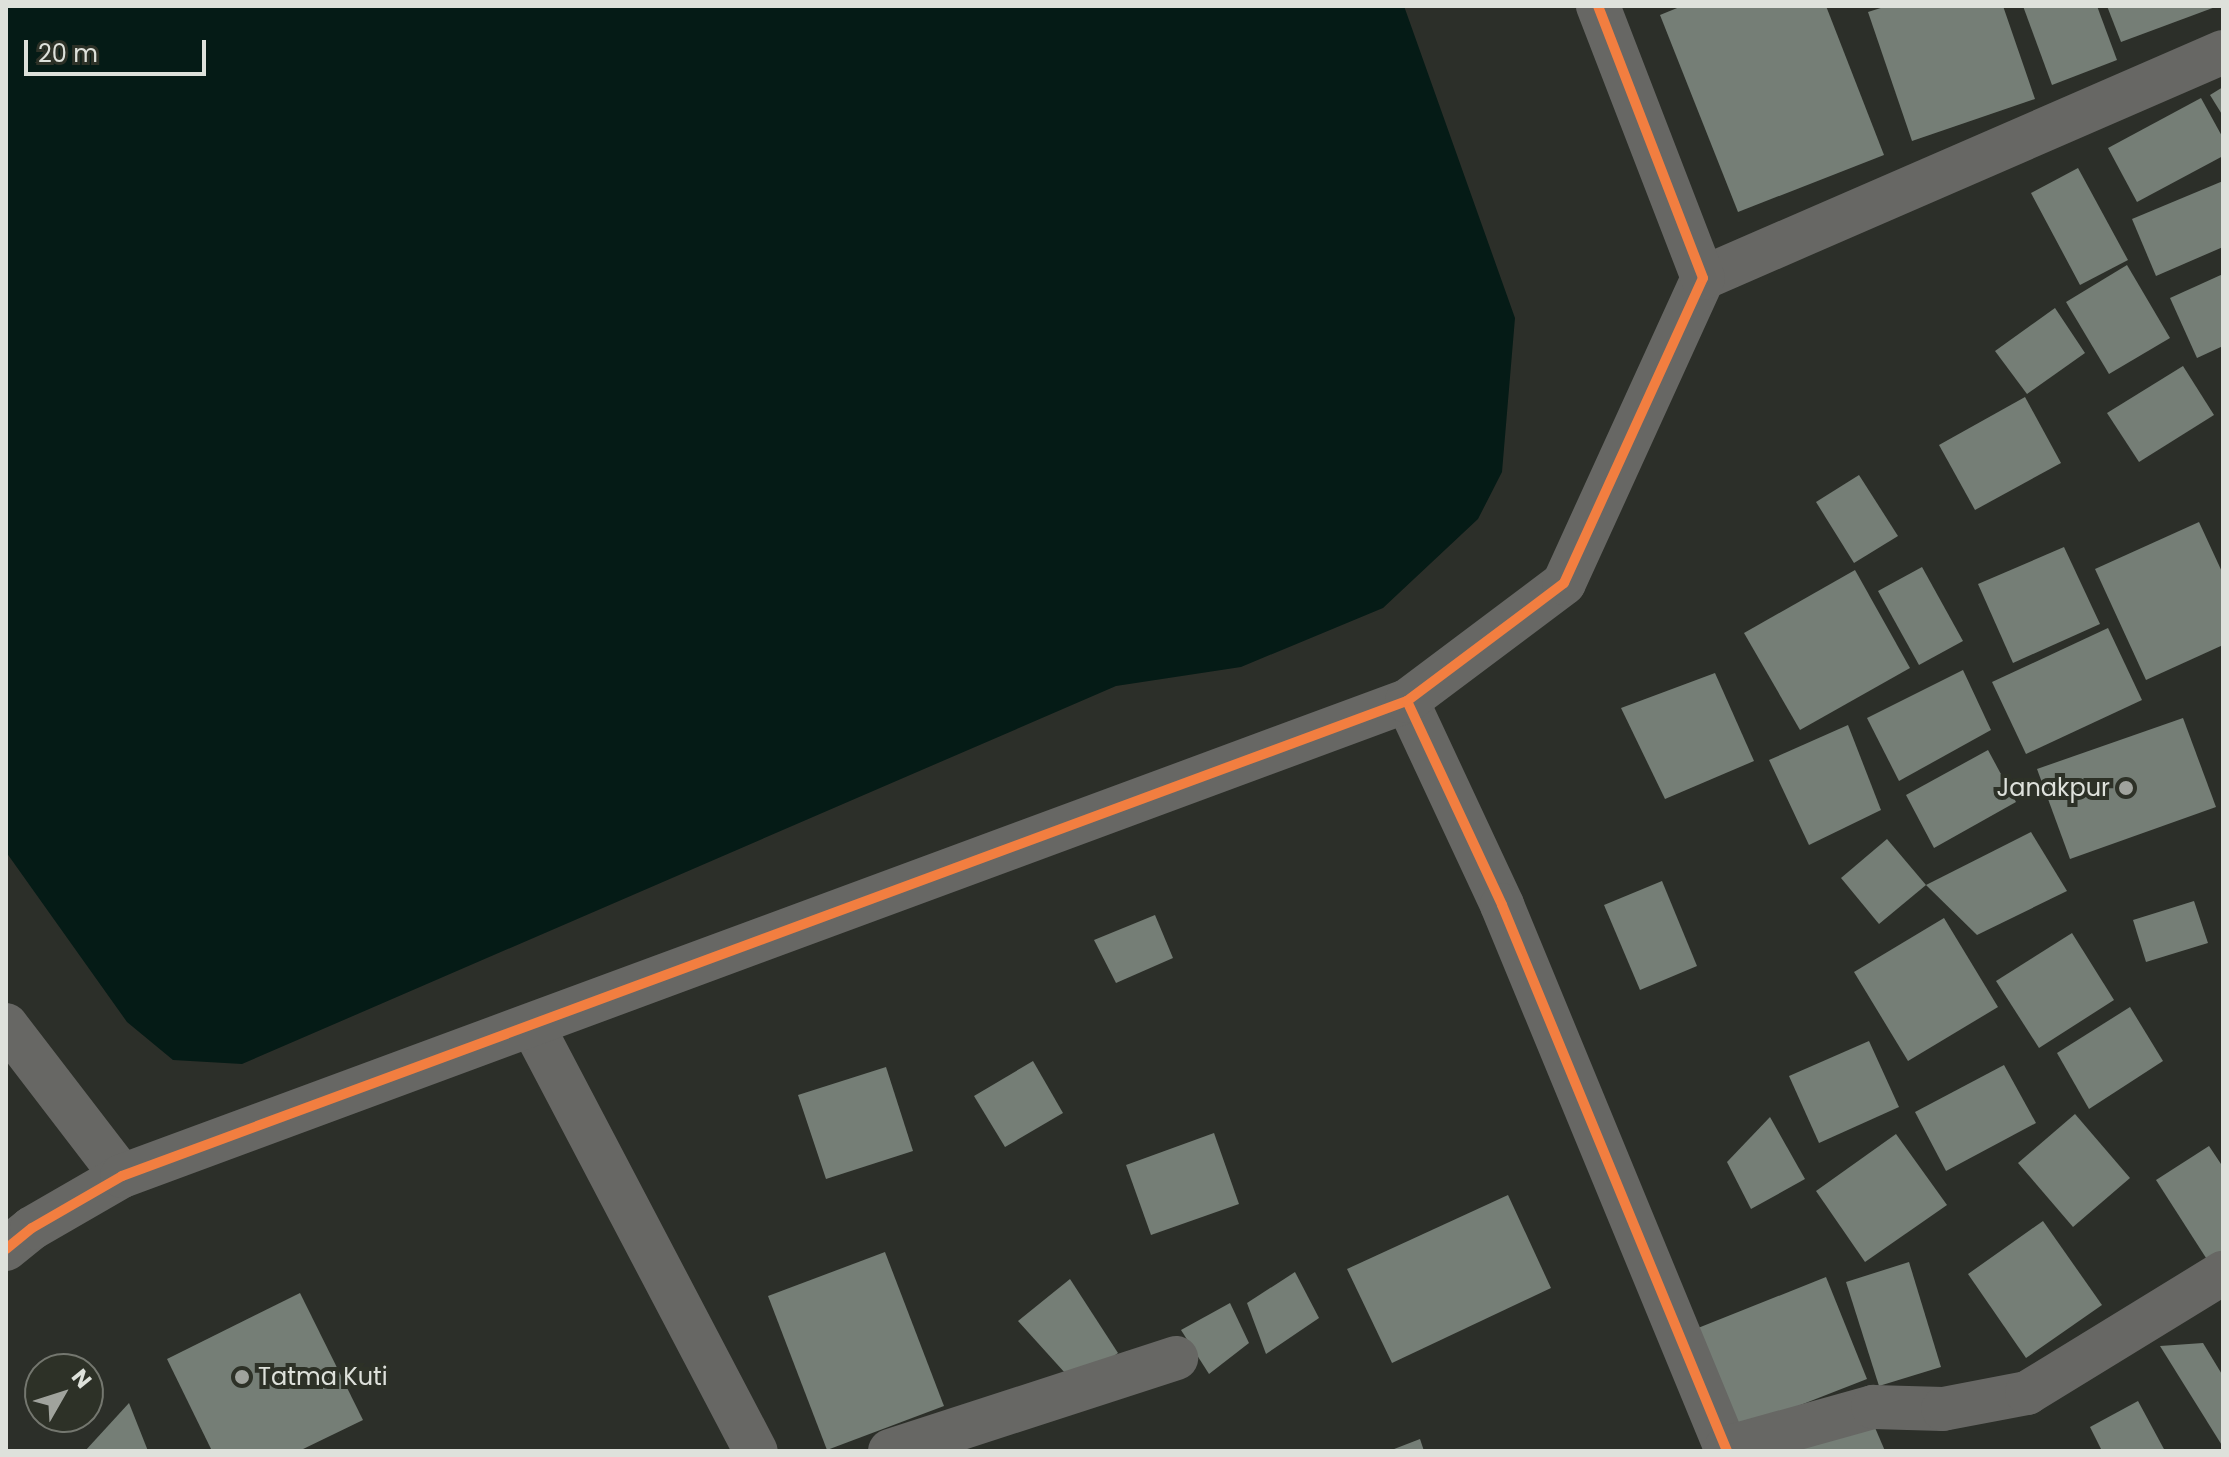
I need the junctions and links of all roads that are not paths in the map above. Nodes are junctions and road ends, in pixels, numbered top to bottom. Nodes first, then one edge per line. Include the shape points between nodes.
1 (1598, 6) edge
2 (2223, 52) edge
3 (1703, 278) junction
4 (1407, 701) junction
5 (6, 1025) edge
6 (533, 1027) junction
7 (122, 1176) junction
8 (6, 1249) edge
9 (2223, 1273) edge
10 (1176, 1358) dead end
11 (1727, 1449) edge
12 (756, 1451) edge
13 (890, 1451) edge

1 - 3 street
2 - 3 street
3 - 4 street via 1564,583
4 - 6 street
4 - 11 street via 1502,905
5 - 7 street
6 - 7 street
6 - 12 street
7 - 8 street
9 - 11 street via 2027,1393 1943,1409 1873,1407
10 - 13 street

